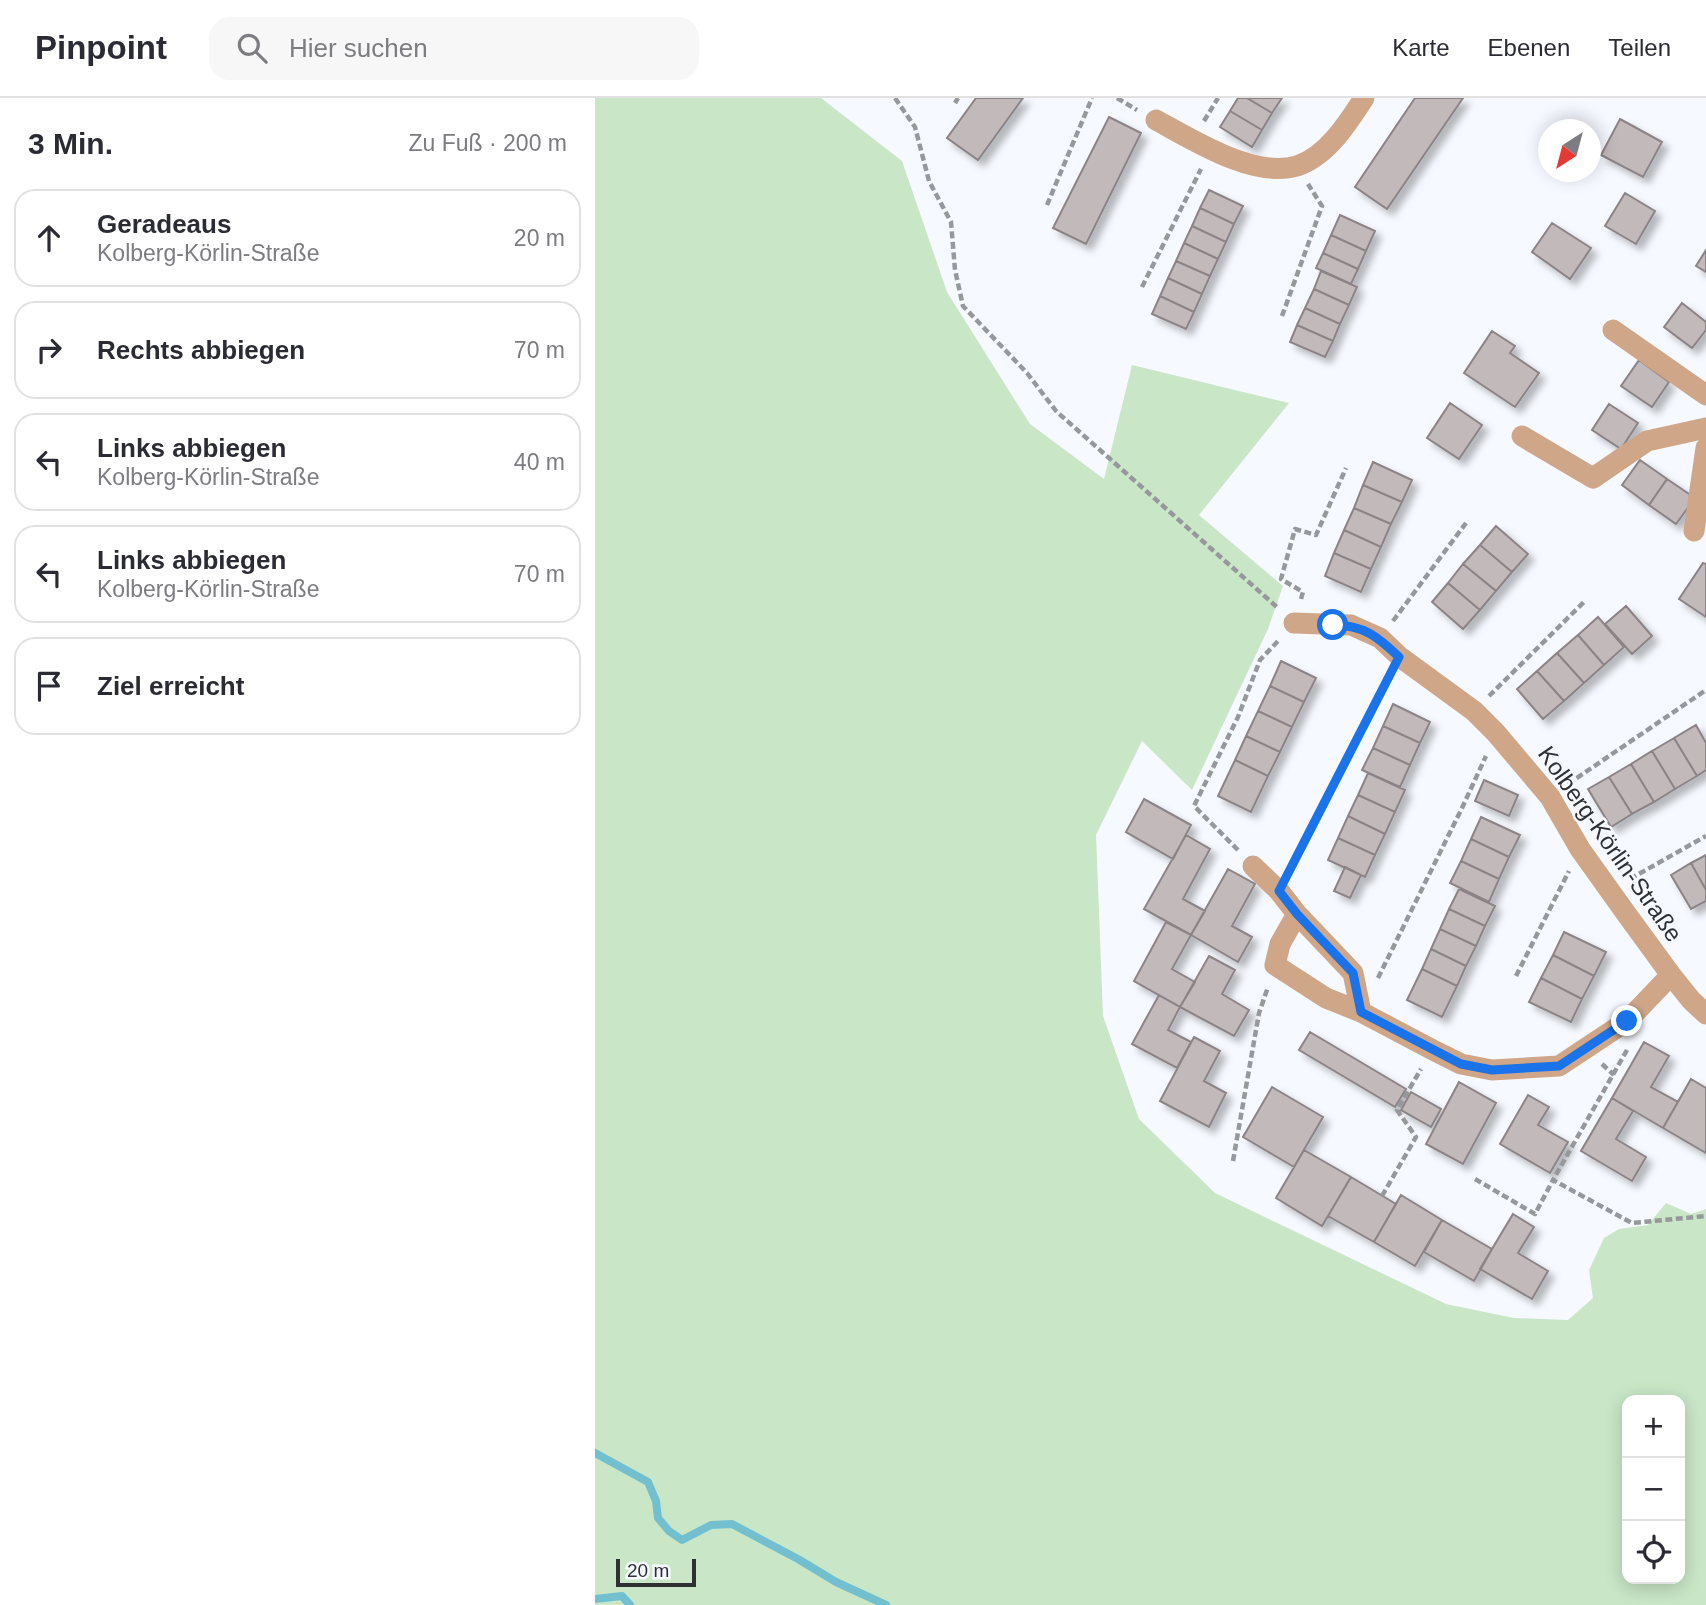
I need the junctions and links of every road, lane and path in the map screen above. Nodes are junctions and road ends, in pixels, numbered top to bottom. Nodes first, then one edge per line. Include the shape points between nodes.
1 (895, 98) edge
2 (1092, 98) edge
3 (1364, 98) edge
4 (1156, 120) dead end
5 (1211, 149) junction
6 (1296, 166) junction
7 (1047, 205) dead end
8 (1142, 287) dead end
9 (1282, 316) dead end
10 (1613, 330) dead end
11 (1706, 395) edge
12 (1706, 428) edge
13 (1523, 436) dead end
14 (1706, 448) edge
15 (1346, 468) dead end
16 (1466, 523) dead end
17 (1694, 531) dead end
18 (1586, 600) dead end
19 (1294, 623) junction
20 (1380, 638) junction
21 (1399, 657) junction
22 (1706, 690) edge
23 (1474, 711) junction
24 (1496, 733) junction
25 (1550, 797) junction
26 (1706, 836) edge
27 (1580, 849) junction
28 (1253, 866) joint
29 (1611, 890) junction
30 (1279, 891) junction
31 (1297, 914) junction
32 (1275, 965) junction
33 (1671, 975) junction
34 (1516, 976) dead end
35 (1361, 1012) junction
36 (1706, 1014) edge
37 (1627, 1021) junction
38 (1433, 1050) junction
39 (1233, 1161) dead end
40 (1475, 1179) dead end
41 (1553, 1180) junction
42 (1382, 1196) dead end
43 (1706, 1216) edge

1 - 19 path via 915,127 929,181 951,222 963,306 1056,411
2 - 7 path
3 - 6 street via 1336,137
4 - 5 street
5 - 6 street via 1273,169
5 - 8 path
6 - 9 path via 1322,206
10 - 11 street
12 - 13 street via 1647,441 1593,478
14 - 17 street
15 - 19 path via 1316,535 1295,529 1281,579 1303,592
16 - 20 path
18 - 23 path
19 - 20 street, Kolberg-Körlin-Straße via 1351,625
19 - 28 path via 1260,660 1194,806
20 - 21 street, Kolberg-Körlin-Straße
21 - 23 street, Kolberg-Körlin-Straße
21 - 30 path
22 - 25 path
23 - 24 street, Kolberg-Körlin-Straße
24 - 25 street, Kolberg-Körlin-Straße
24 - 35 path
25 - 27 street, Kolberg-Körlin-Straße
26 - 29 path
27 - 29 street, Kolberg-Körlin-Straße
27 - 34 path
28 - 30 street
29 - 33 street, Kolberg-Körlin-Straße
30 - 31 street
31 - 32 street via 1280,944
31 - 35 street via 1353,973
32 - 35 street, Kolberg-Körlin-Straße via 1326,998
32 - 39 path via 1258,1013
33 - 36 street, Kolberg-Körlin-Straße
33 - 37 street, Kolberg-Körlin-Straße
35 - 38 street, Kolberg-Körlin-Straße
37 - 38 street, Kolberg-Körlin-Straße via 1559,1066 1492,1070 1461,1064
37 - 41 path via 1627,1048
38 - 42 path via 1397,1110 1416,1137
40 - 41 path via 1535,1214
41 - 43 path via 1632,1223

